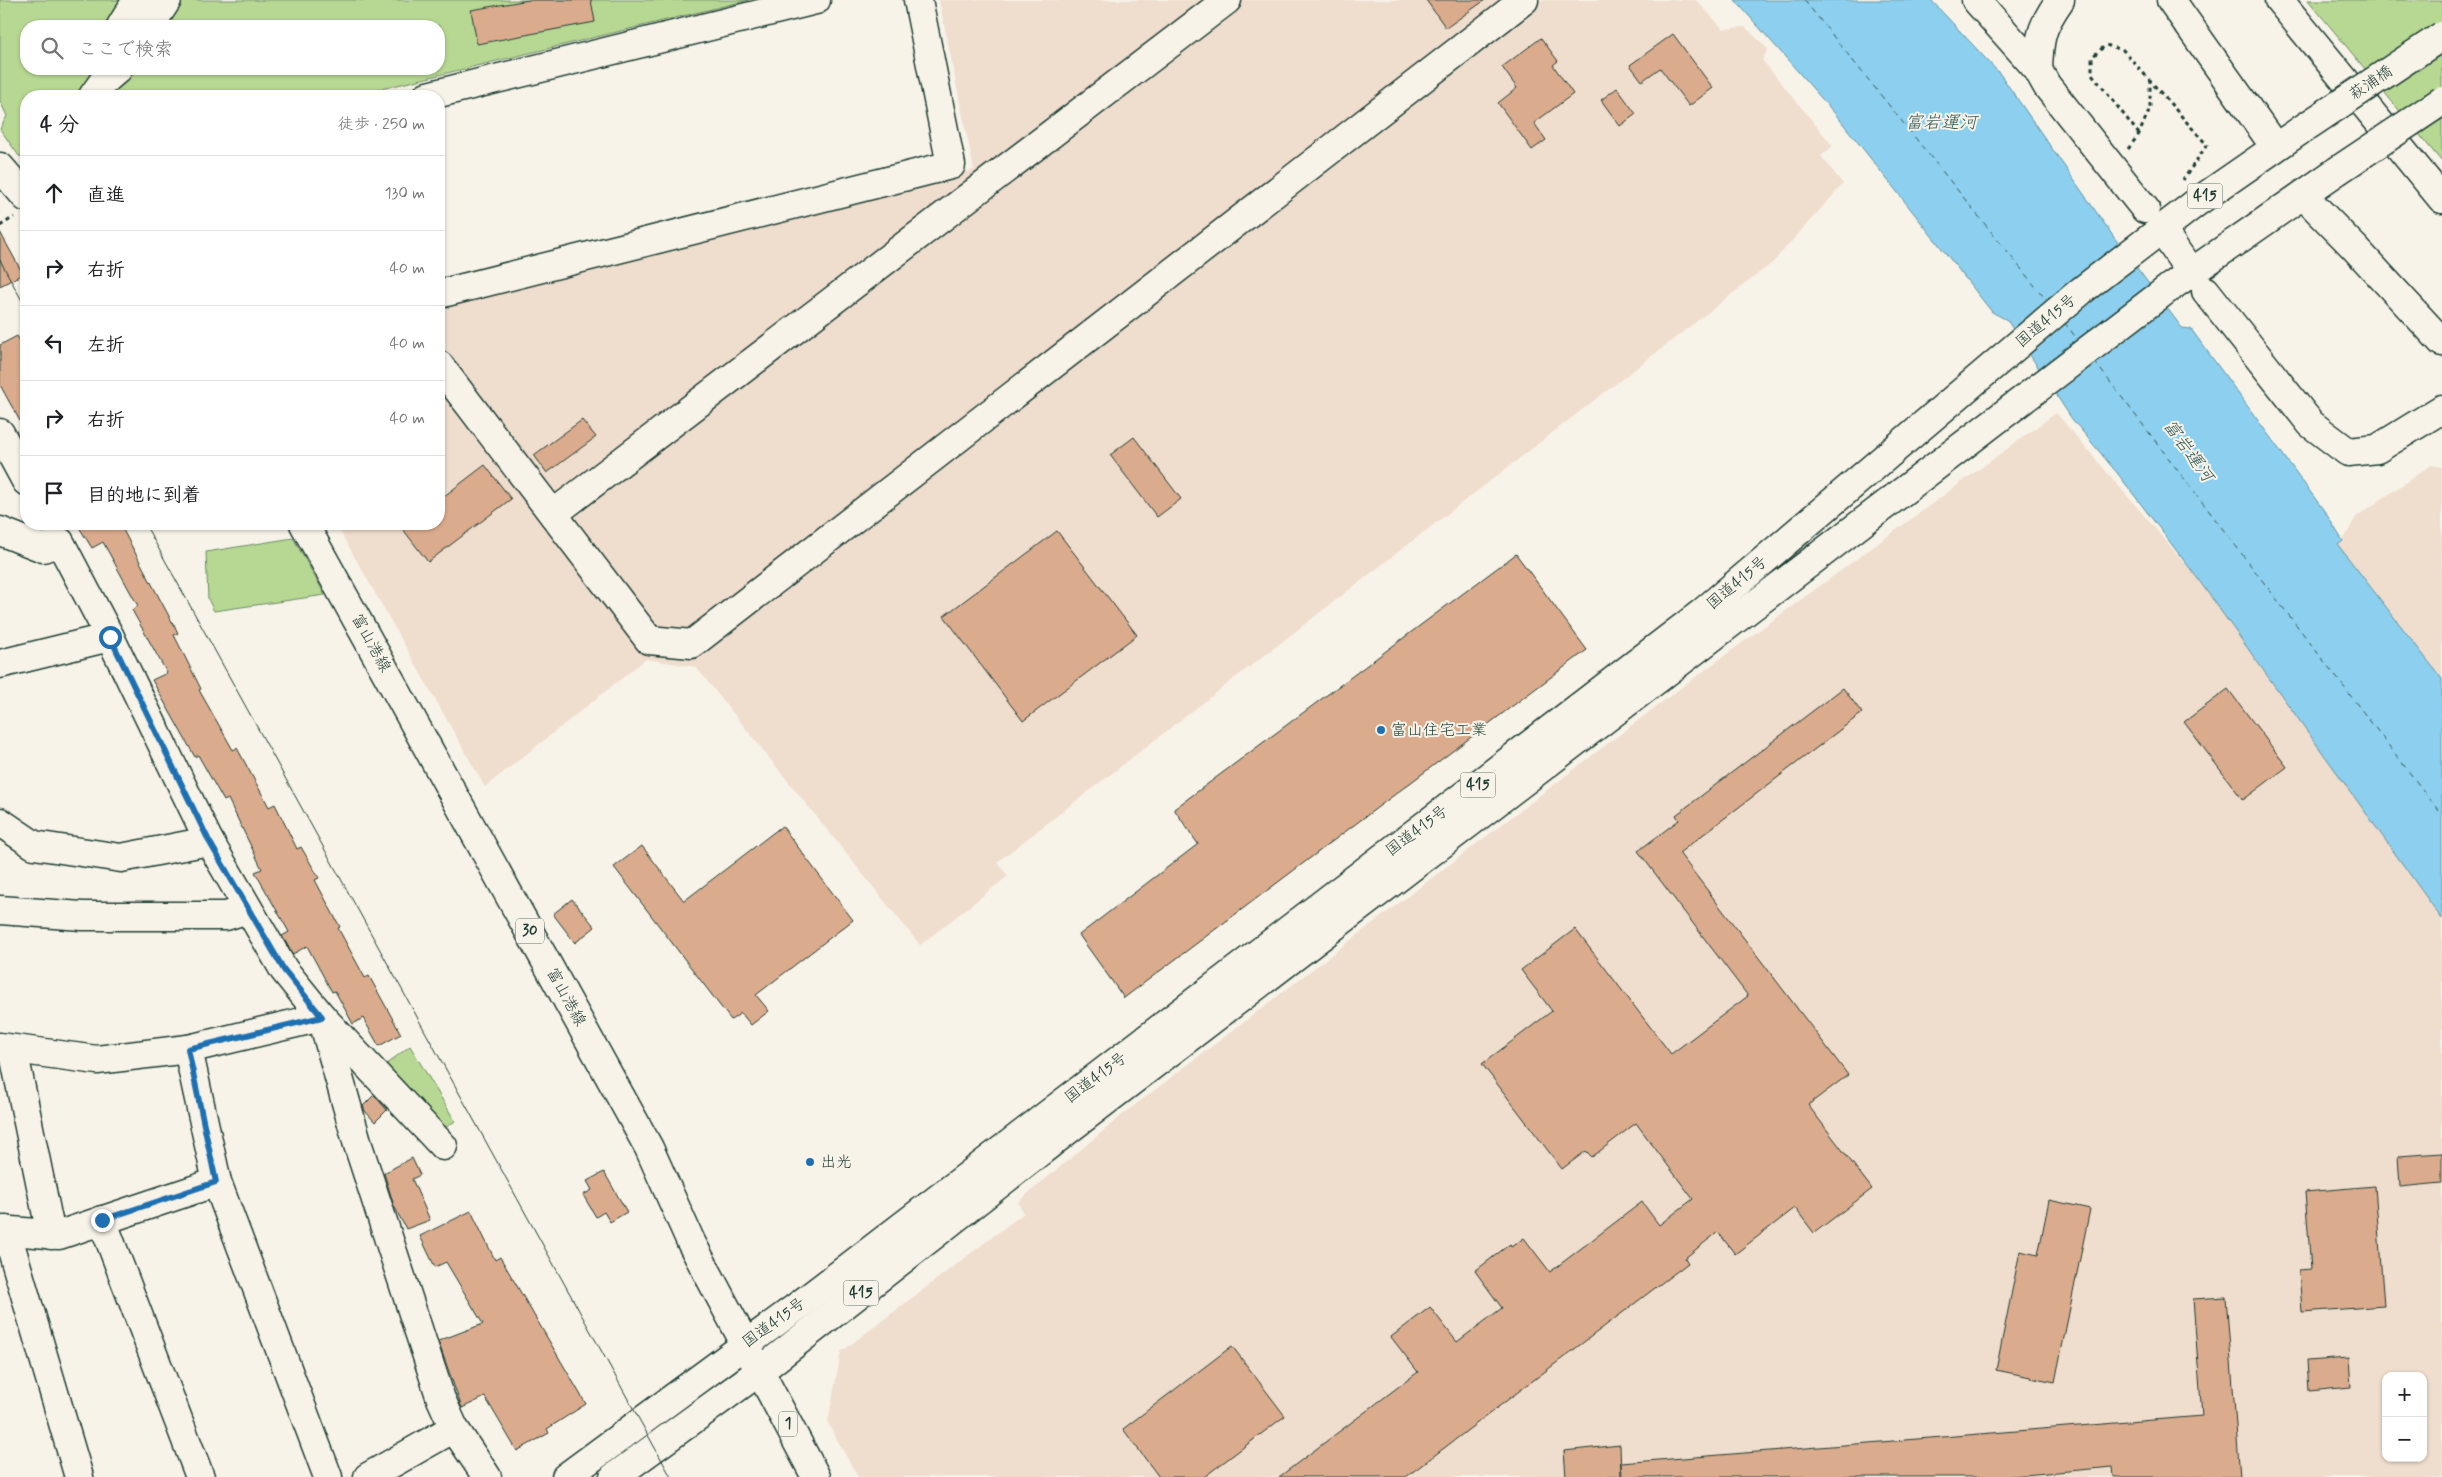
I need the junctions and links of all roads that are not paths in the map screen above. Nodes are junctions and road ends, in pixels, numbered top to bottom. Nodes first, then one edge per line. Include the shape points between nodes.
1 (137, 0) edge
2 (167, 0) edge
3 (816, 0) edge
4 (918, 0) edge
5 (1227, 0) edge
6 (1524, 0) edge
7 (1976, 0) edge
8 (2060, 0) edge
9 (2171, 0) edge
10 (2279, 0) edge
11 (125, 20) edge
12 (154, 20) edge
13 (2442, 36) edge
14 (2038, 70) junction
15 (445, 92) edge
16 (2442, 101) edge
17 (2301, 130) joint
18 (2276, 147) junction
19 (0, 167) edge
20 (2303, 195) junction
21 (18, 196) edge
22 (2442, 199) edge
23 (2145, 209) dead end
24 (2206, 291) dead end
25 (445, 292) edge
26 (2442, 342) edge
27 (445, 373) edge
28 (2442, 409) edge
29 (0, 433) edge
30 (20, 470) edge
31 (553, 514) junction
32 (307, 530) edge
33 (0, 532) edge
34 (55, 533) edge
35 (110, 637) junction
36 (0, 664) edge
37 (0, 822) edge
38 (209, 841) junction
39 (248, 909) junction
40 (0, 910) edge
41 (322, 1017) junction
42 (6, 1048) edge
43 (188, 1049) junction
44 (443, 1146) dead end
45 (216, 1182) junction
46 (102, 1220) junction
47 (3, 1230) edge
48 (51, 1234) junction
49 (745, 1344) junction
50 (760, 1371) junction
51 (454, 1428) junction
52 (79, 1477) edge
53 (200, 1477) edge
54 (328, 1477) edge
55 (368, 1477) edge
56 (487, 1477) edge
57 (566, 1477) edge
58 (614, 1477) edge
59 (816, 1477) edge

1 - 11 main road
2 - 12 main road
3 - 15 main road
4 - 25 main road via 951,165
5 - 31 main road
6 - 31 main road via 692,644 649,640
7 - 14 main road
8 - 14 main road via 2046,20 2039,41
9 - 18 main road
10 - 22 main road
13 - 17 main road, 萩浦橋 / 415, bridge
14 - 23 main road via 2047,86
16 - 20 main road, 国道415号 / 415, bridge
17 - 18 main road, 国道415号 / 415
18 - 49 main road, 国道415号 / 415 via 2196,202 2014,347 1703,612 810,1298
19 - 21 main road
20 - 26 main road
20 - 50 main road, 国道415号 / 415 via 2168,288 1073,1126
24 - 28 main road via 2311,424 2348,452 2377,450
27 - 31 main road
29 - 30 main road
32 - 49 main road, 富山港線 / 30 via 649,1148 691,1242
33 - 34 main road via 43,548
34 - 35 main road
35 - 36 main road
35 - 38 main road
37 - 38 main road via 34,844 121,858
38 - 39 main road
39 - 40 main road via 226,916 82,916
39 - 41 main road via 284,970
41 - 43 main road
41 - 44 main road
41 - 51 main road via 358,1145 440,1399
42 - 43 main road via 97,1060
42 - 48 main road
43 - 45 main road
45 - 46 main road
45 - 54 main road
46 - 48 main road via 59,1235
46 - 53 main road
47 - 48 main road
47 - 52 main road
49 - 50 main road, 富山港線 / 30
49 - 57 main road, 国道415号 / 415
50 - 58 main road, 国道415号 / 415
50 - 59 main road, 富山港線 / 1
51 - 55 main road
51 - 56 main road

